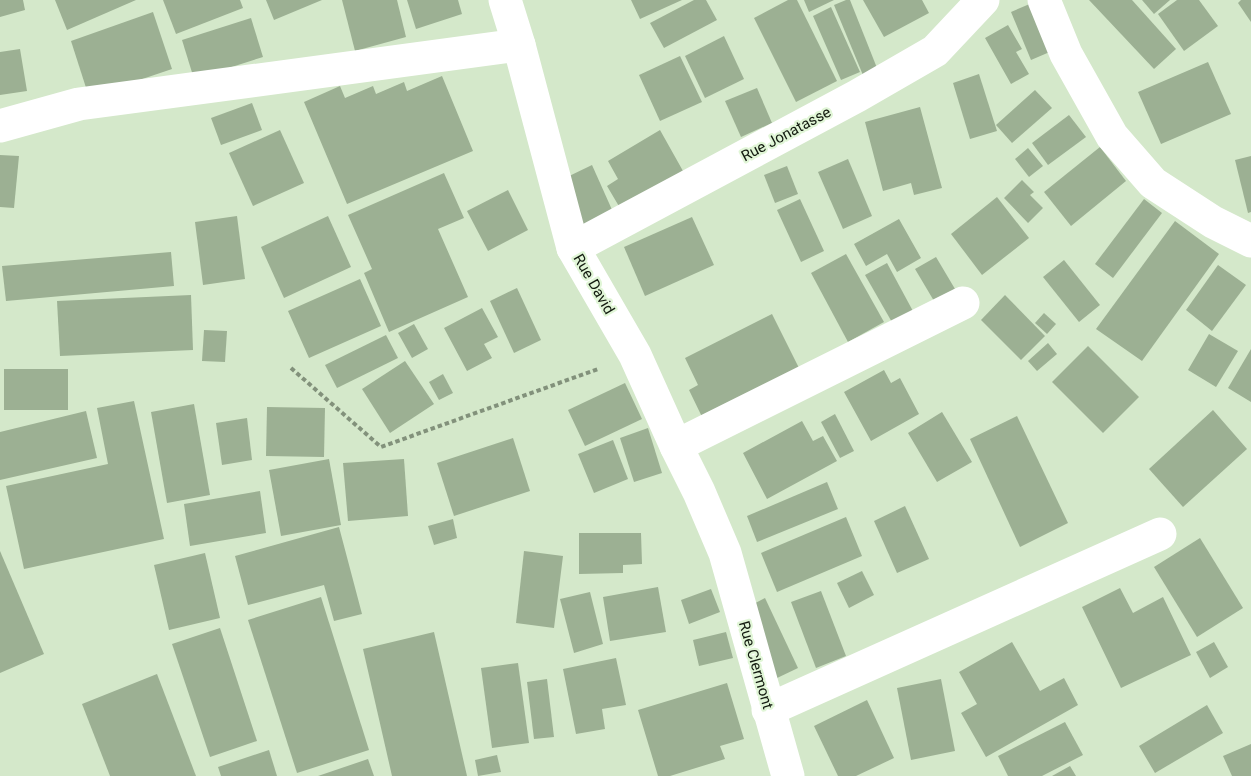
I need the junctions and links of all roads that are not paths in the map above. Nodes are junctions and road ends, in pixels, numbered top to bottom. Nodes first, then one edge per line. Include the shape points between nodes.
1 (505, 0) edge
2 (983, 0) edge
3 (1044, 0) edge
4 (519, 45) junction
5 (0, 126) edge
6 (1251, 241) edge
7 (573, 248) junction
8 (963, 303) dead end
9 (676, 446) junction
10 (1160, 534) dead end
11 (725, 553) joint
12 (768, 710) junction
13 (785, 775) edge

1 - 4 street, Rue David
2 - 7 street, Rue Jonatasse via 935,51
3 - 6 street via 1066,54 1112,136 1153,183 1213,222
4 - 5 street via 80,104
4 - 7 street, Rue David
7 - 9 street, Rue David via 635,355
8 - 9 street
9 - 11 street, Rue David
10 - 12 street
11 - 12 street, Rue Clermont
12 - 13 street, Rue Clermont

